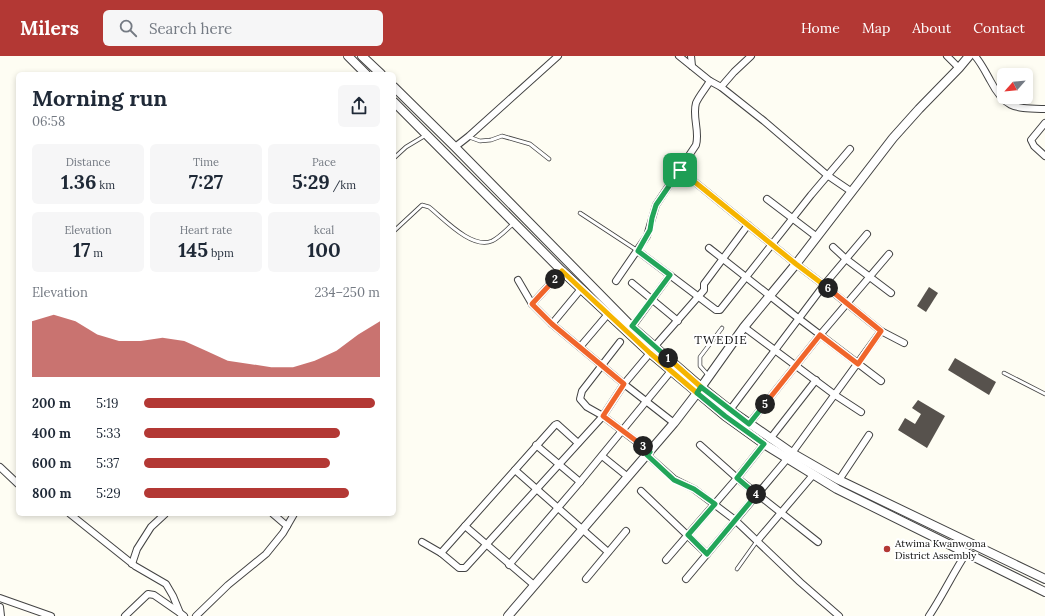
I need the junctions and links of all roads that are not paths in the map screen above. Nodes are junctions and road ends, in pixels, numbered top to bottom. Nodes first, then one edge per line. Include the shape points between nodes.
1 (348, 56) edge
2 (362, 56) edge
3 (558, 56) edge
4 (679, 56) edge
5 (691, 56) edge
6 (751, 56) edge
7 (947, 56) edge
8 (969, 56) edge
9 (975, 56) edge
10 (692, 66) junction
11 (959, 68) junction
12 (364, 72) edge
13 (379, 72) edge
14 (710, 81) junction
15 (721, 87) junction
16 (396, 89) edge
17 (396, 104) edge
18 (1045, 109) edge
19 (1045, 123) edge
20 (426, 135) junction
21 (469, 136) junction
22 (455, 147) junction
23 (850, 149) dead end
24 (396, 156) edge
25 (1045, 156) edge
26 (549, 160) dead end
27 (680, 170) junction
28 (827, 175) junction
29 (852, 192) junction
30 (767, 199) dead end
31 (580, 213) dead end
32 (792, 219) junction
33 (514, 223) junction
34 (748, 225) junction
35 (396, 229) edge
36 (867, 234) dead end
37 (817, 237) junction
38 (772, 244) junction
39 (833, 247) dead end
40 (709, 248) dead end
41 (638, 251) junction
42 (889, 254) dead end
43 (723, 259) junction
44 (846, 259) junction
45 (796, 264) junction
46 (562, 271) junction
47 (670, 275) junction
48 (746, 277) junction
49 (870, 277) junction
50 (518, 280) dead end
51 (616, 281) dead end
52 (632, 283) dead end
53 (824, 284) junction
54 (581, 289) junction
55 (891, 293) dead end
56 (770, 296) junction
57 (699, 297) junction
58 (652, 299) junction
59 (532, 304) junction
60 (847, 304) junction
61 (608, 314) junction
62 (798, 318) junction
63 (678, 321) junction
64 (552, 324) junction
65 (632, 326) junction
66 (744, 327) junction
67 (722, 328) dead end
68 (881, 331) junction
69 (820, 335) junction
70 (620, 342) dead end
71 (904, 343) dead end
72 (580, 347) junction
73 (652, 350) junction
74 (775, 350) junction
75 (858, 364) junction
76 (796, 365) junction
77 (602, 366) junction
78 (671, 371) junction
79 (1004, 373) dead end
80 (709, 377) junction
81 (816, 380) junction
82 (881, 381) dead end
83 (624, 384) junction
84 (699, 390) junction
85 (1045, 394) edge
86 (835, 395) junction
87 (646, 402) junction
88 (730, 410) junction
89 (861, 412) dead end
90 (603, 416) junction
91 (674, 423) junction
92 (749, 424) junction
93 (622, 432) junction
94 (869, 436) dead end
95 (767, 442) junction
96 (578, 443) junction
97 (536, 445) junction
98 (700, 445) dead end
99 (648, 453) junction
100 (602, 456) junction
101 (789, 456) junction
102 (560, 464) junction
103 (0, 467) edge
104 (515, 470) junction
105 (813, 475) junction
106 (628, 478) junction
107 (737, 478) junction
108 (838, 480) junction
109 (16, 482) edge
110 (580, 482) junction
111 (537, 490) junction
112 (641, 491) dead end
113 (757, 494) junction
114 (715, 504) junction
115 (557, 508) junction
116 (781, 514) junction
117 (72, 516) edge
118 (162, 516) edge
119 (275, 516) edge
120 (293, 516) edge
121 (735, 520) junction
122 (287, 526) junction
123 (465, 526) junction
124 (582, 530) junction
125 (626, 531) dead end
126 (688, 535) junction
127 (757, 541) junction
128 (422, 542) dead end
129 (818, 542) dead end
130 (486, 544) junction
131 (608, 552) junction
132 (967, 552) junction
133 (441, 553) junction
134 (707, 554) junction
135 (666, 560) dead end
136 (132, 564) junction
137 (509, 565) junction
138 (737, 569) dead end
139 (586, 579) dead end
140 (686, 579) dead end
141 (1045, 579) edge
142 (534, 585) junction
143 (1045, 592) edge
144 (0, 598) edge
145 (0, 607) edge
146 (182, 614) edge
147 (2, 616) edge
148 (51, 616) edge
149 (125, 616) edge
150 (196, 616) edge
151 (508, 616) edge
152 (839, 616) edge
153 (930, 616) edge

1 - 12 street
2 - 13 street
3 - 21 street
4 - 10 street
5 - 10 street
6 - 15 street
7 - 11 street
8 - 11 street
9 - 18 street via 1003,101 1009,106
10 - 14 street
11 - 29 street via 914,114
14 - 15 street
14 - 27 street via 696,103 696,145
15 - 28 street
16 - 22 street
17 - 20 street
19 - 25 street via 1031,140
20 - 24 lane
20 - 33 street
21 - 22 street
21 - 26 lane via 480,141 502,136 530,144
22 - 65 street
23 - 28 street
27 - 34 street
27 - 41 street via 656,205 650,230
28 - 29 street
28 - 32 street
29 - 37 street
30 - 32 street
31 - 41 lane
32 - 37 street
32 - 38 street
33 - 35 lane via 491,241 482,243 460,233 429,207 422,205
33 - 46 street
34 - 38 street
34 - 43 street
36 - 44 street
37 - 45 street
38 - 45 street
38 - 48 street
39 - 44 street
40 - 43 street
41 - 47 street
41 - 51 street
42 - 49 street
43 - 48 street
43 - 57 street via 704,284 704,290
44 - 49 street
44 - 53 street
45 - 53 street
45 - 56 street
46 - 54 street
46 - 59 street
47 - 57 street
47 - 58 street
48 - 56 street
48 - 57 street via 720,310 716,310
49 - 55 street
49 - 60 street
50 - 59 street
52 - 58 street
53 - 60 street
53 - 62 street
54 - 61 street
54 - 64 street
56 - 62 street
56 - 66 street
57 - 63 street
58 - 63 street
58 - 65 street
59 - 64 street
60 - 68 street
60 - 69 street
61 - 72 street
61 - 73 street
62 - 69 street
62 - 74 street
63 - 73 street
64 - 72 street
65 - 73 street
66 - 74 street
66 - 80 street
67 - 80 lane via 700,357 700,366
68 - 71 street
68 - 75 street
69 - 75 street
69 - 76 street
70 - 77 street
72 - 77 street
73 - 78 street
73 - 83 street
73 - 84 street
74 - 76 street
74 - 88 street
75 - 82 street
75 - 86 street
76 - 81 street
76 - 92 street
77 - 83 street
77 - 90 street via 582,391 580,398
78 - 84 street
78 - 87 street
79 - 85 lane
80 - 84 street
81 - 86 street
81 - 95 street
83 - 87 street
83 - 90 street
84 - 88 street
84 - 91 street
84 - 95 street via 725,416
86 - 89 street
86 - 101 street
87 - 91 street
87 - 93 street
88 - 92 street
90 - 93 street
90 - 96 street
91 - 99 street
92 - 95 street
93 - 99 street
93 - 100 street
94 - 108 street
95 - 101 street
95 - 107 street
96 - 97 street via 557,424
96 - 102 street
97 - 102 street
97 - 104 street
98 - 107 street
99 - 106 street
99 - 114 street via 674,480 694,489
100 - 106 street
100 - 110 street
101 - 105 street
101 - 108 street
101 - 113 street
102 - 110 street
102 - 111 street
103 - 109 street
104 - 111 street
104 - 123 street
105 - 116 street
105 - 132 street via 837,490
106 - 124 street
107 - 113 street
107 - 114 street
108 - 141 street
110 - 115 street
111 - 115 street
111 - 130 street
112 - 126 street
113 - 116 street
113 - 121 street
114 - 121 street
114 - 126 street
115 - 124 street
115 - 137 street
116 - 127 street
116 - 129 street
117 - 136 street
118 - 136 street via 137,549
119 - 122 street
120 - 122 street
121 - 127 street
121 - 134 street
122 - 150 street via 266,554
123 - 130 street
123 - 133 street
124 - 131 street
124 - 142 street
125 - 131 street
126 - 134 street
126 - 135 street
127 - 138 lane
127 - 152 street
128 - 133 street
130 - 133 street via 462,569
130 - 137 street
131 - 139 street
132 - 143 street
132 - 153 street
134 - 140 street
136 - 146 street via 166,584
137 - 142 street
142 - 151 street
144 - 148 street
145 - 147 street
146 - 149 street via 154,595 148,594

